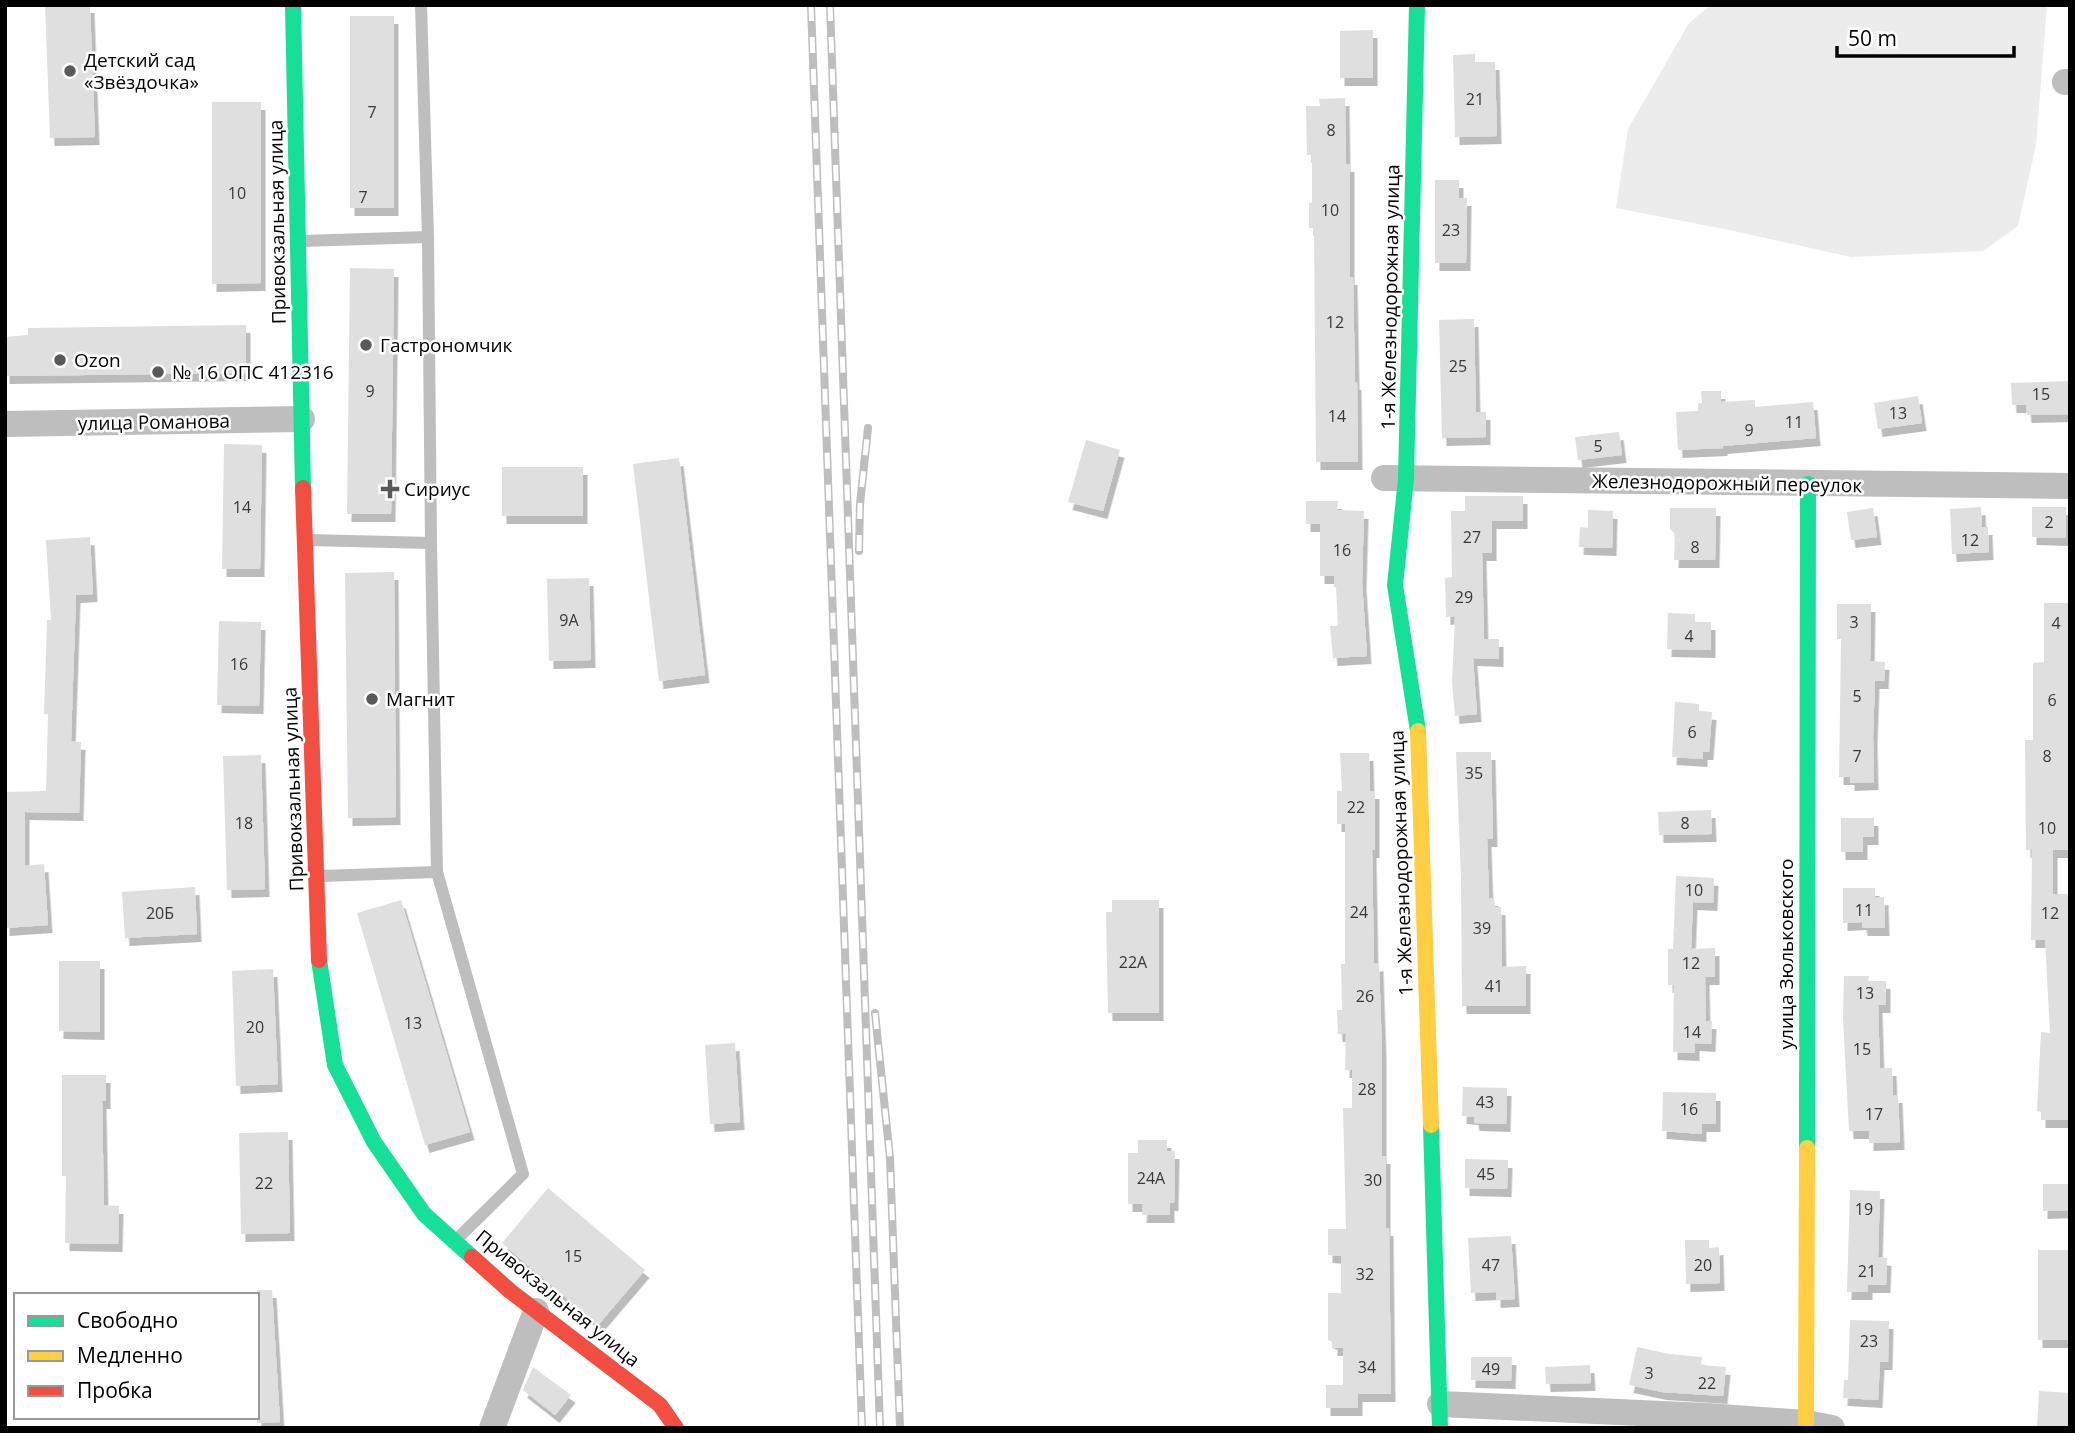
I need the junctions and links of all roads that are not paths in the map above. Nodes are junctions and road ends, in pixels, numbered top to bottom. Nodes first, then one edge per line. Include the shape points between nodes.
1 (293, 5) edge
2 (421, 5) edge
3 (1417, 5) edge
4 (428, 237) junction
5 (299, 241) junction
6 (302, 419) junction
7 (5, 424) edge
8 (1395, 478) junction
9 (1808, 484) junction
10 (2070, 486) edge
11 (304, 540) junction
12 (431, 542) junction
13 (437, 872) junction
14 (317, 877) junction
15 (455, 1241) junction
16 (536, 1311) junction
17 (1440, 1416) edge
18 (1806, 1423) junction
19 (492, 1428) edge
20 (676, 1428) edge
21 (1832, 1428) edge

1 - 5 street, Привокзальная улица
2 - 4 lane
3 - 8 street, 1-я Железнодорожная улица
4 - 5 lane
4 - 12 lane
5 - 6 street, Привокзальная улица
6 - 7 street, улица Романова
6 - 11 street, Привокзальная улица
8 - 9 street, Железнодорожный переулок
8 - 17 street, 1-я Железнодорожная улица via 1395,585 1420,742
9 - 10 street, Железнодорожный переулок
9 - 18 street, улица Зюльковского
11 - 12 lane
11 - 14 street, Привокзальная улица
12 - 13 lane
13 - 14 lane
13 - 15 lane via 523,1174
14 - 15 street, Привокзальная улица via 320,957 335,1065 374,1142 425,1214
15 - 16 street, Привокзальная улица
16 - 19 street
16 - 20 street, Привокзальная улица via 660,1405
17 - 18 street via 1707,1416
18 - 21 street

